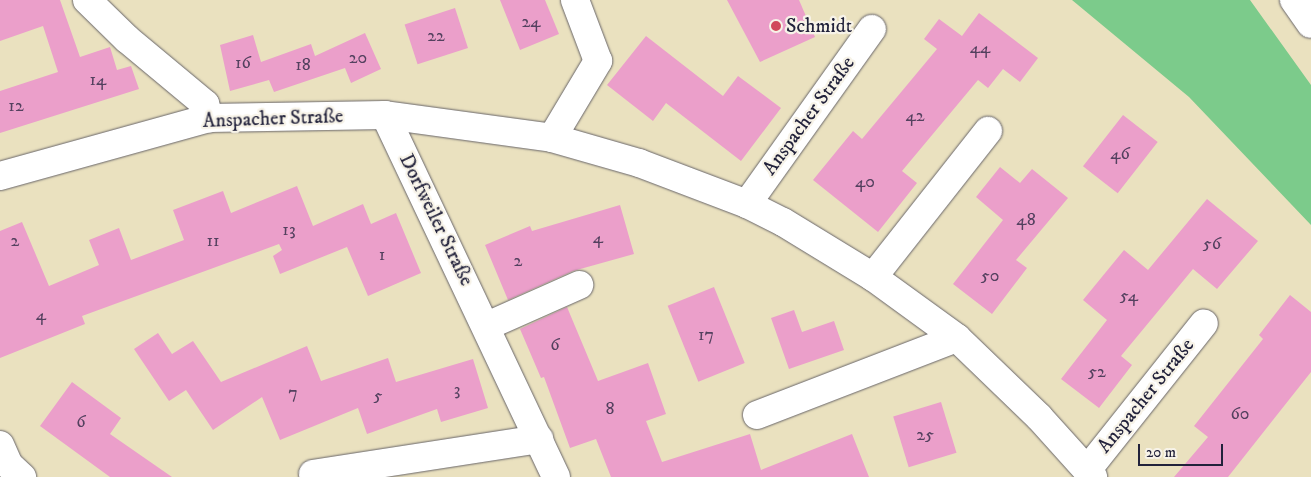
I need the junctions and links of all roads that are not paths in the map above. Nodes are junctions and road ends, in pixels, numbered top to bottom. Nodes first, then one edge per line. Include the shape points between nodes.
1 (87, 0) edge
2 (575, 0) edge
3 (1294, 0) edge
4 (1311, 24) edge
5 (872, 29) dead end
6 (385, 115) junction
7 (209, 118) junction
8 (988, 132) dead end
9 (552, 138) junction
10 (0, 176) edge
11 (747, 204) junction
12 (873, 277) junction
13 (579, 285) dead end
14 (1204, 323) dead end
15 (487, 326) junction
16 (957, 338) junction
17 (757, 415) dead end
18 (539, 440) junction
19 (1091, 473) edge
20 (313, 474) dead end
21 (556, 477) edge

1 - 7 street via 127,39 205,104
2 - 9 street via 598,61
3 - 4 street
5 - 11 street, Anspacher Straße
6 - 7 street, Anspacher Straße
6 - 9 street, Anspacher Straße
6 - 15 street, Dorfweiler Straße
7 - 10 street, Anspacher Straße
8 - 12 street
9 - 11 street, Anspacher Straße via 639,162
11 - 12 street, Anspacher Straße
12 - 16 street, Anspacher Straße
13 - 15 street
14 - 19 street, Anspacher Straße
15 - 18 street, Dorfweiler Straße
16 - 17 street
16 - 19 street, Anspacher Straße
18 - 20 street
18 - 21 street, Dorfweiler Straße

